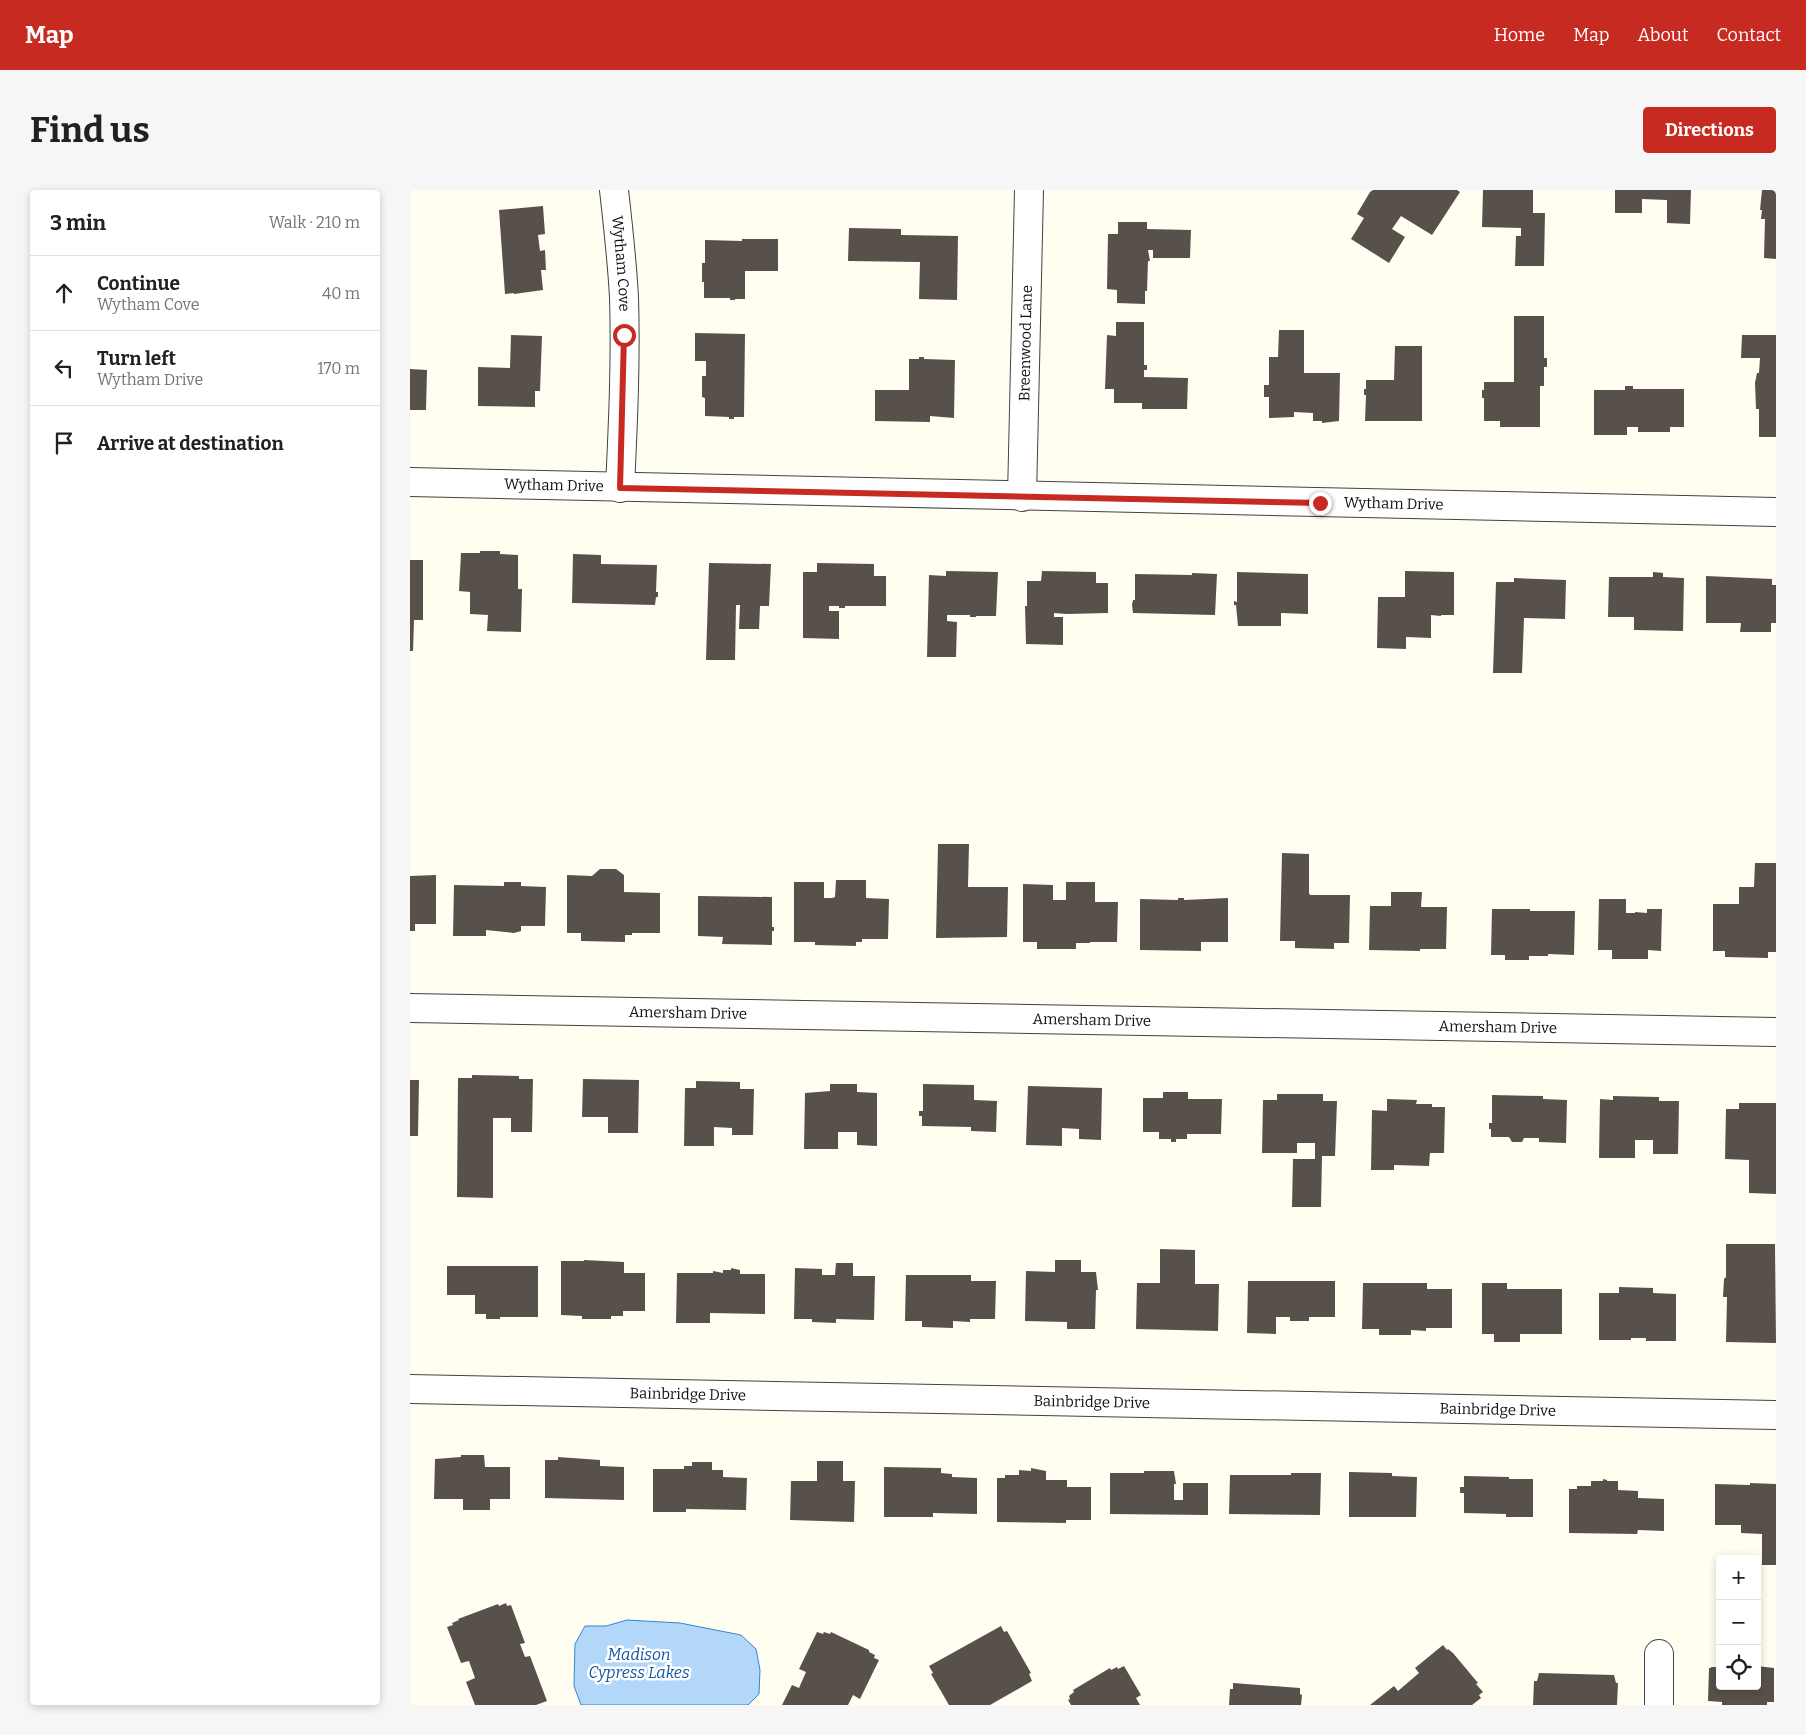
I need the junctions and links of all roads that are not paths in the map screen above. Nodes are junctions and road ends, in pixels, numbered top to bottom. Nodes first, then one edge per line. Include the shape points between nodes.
1 (614, 190) edge
2 (1029, 190) edge
3 (410, 482) edge
4 (620, 488) junction
5 (1022, 497) junction
6 (1776, 512) edge
7 (410, 1008) edge
8 (1776, 1032) edge
9 (410, 1389) edge
10 (1776, 1415) edge
11 (1659, 1654) dead end
12 (1659, 1705) edge

1 - 4 street, Wytham Cove via 624,297
2 - 5 street, Breenwood Lane
3 - 4 street, Wytham Drive
4 - 5 street, Wytham Drive
5 - 6 street, Wytham Drive
7 - 8 street, Amersham Drive
9 - 10 street, Bainbridge Drive
11 - 12 street

